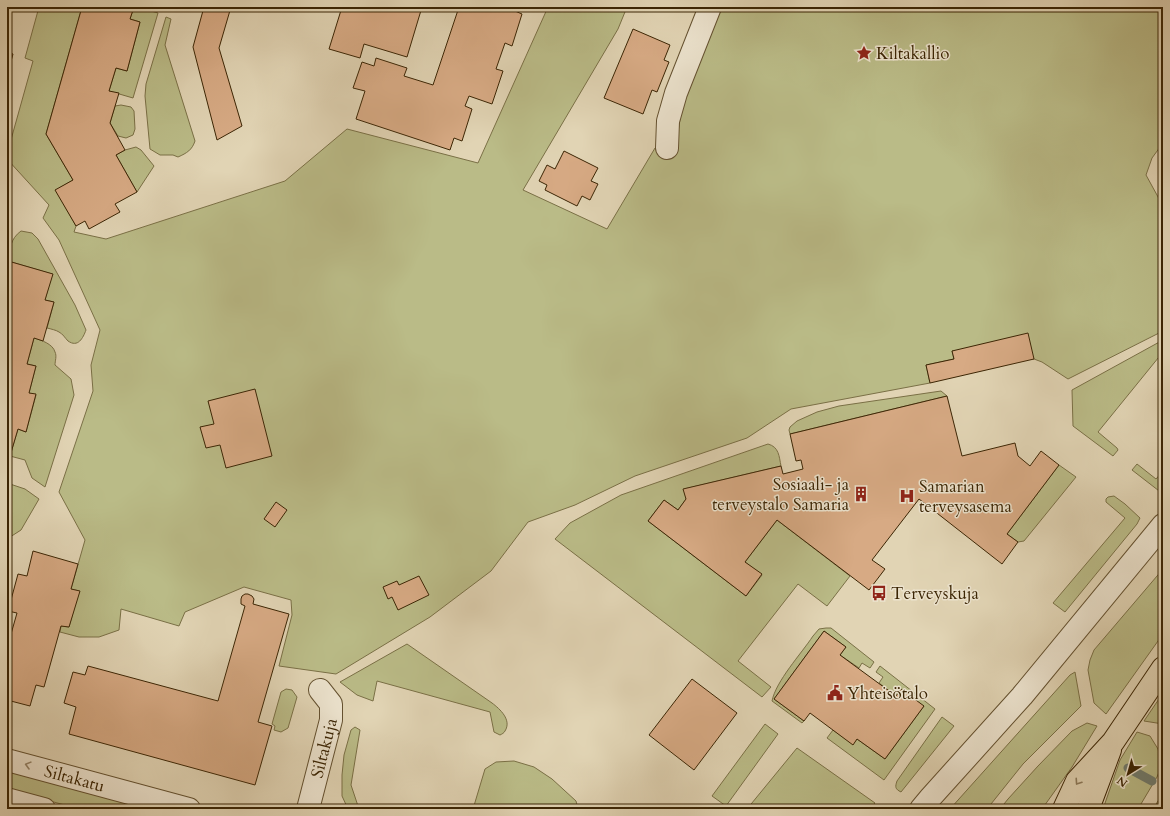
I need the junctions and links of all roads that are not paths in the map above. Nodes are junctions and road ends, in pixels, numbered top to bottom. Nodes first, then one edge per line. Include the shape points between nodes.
1 (710, 7) edge
2 (666, 148) dead end
3 (1163, 525) edge
4 (1163, 668) edge
5 (320, 690) dead end
6 (1113, 742) junction
7 (7, 760) edge
8 (7, 799) edge
9 (44, 809) edge
10 (189, 809) edge
11 (308, 809) edge
12 (921, 809) edge
13 (1064, 809) edge
14 (1088, 809) edge

1 - 2 street via 676,93 668,121
3 - 12 street via 1022,696
4 - 6 main road
5 - 11 street, Siltakuja via 331,704 331,720
6 -> 13 main road via 1077,781
6 - 14 main road
10 -> 7 street, Siltakatu
8 - 9 street

